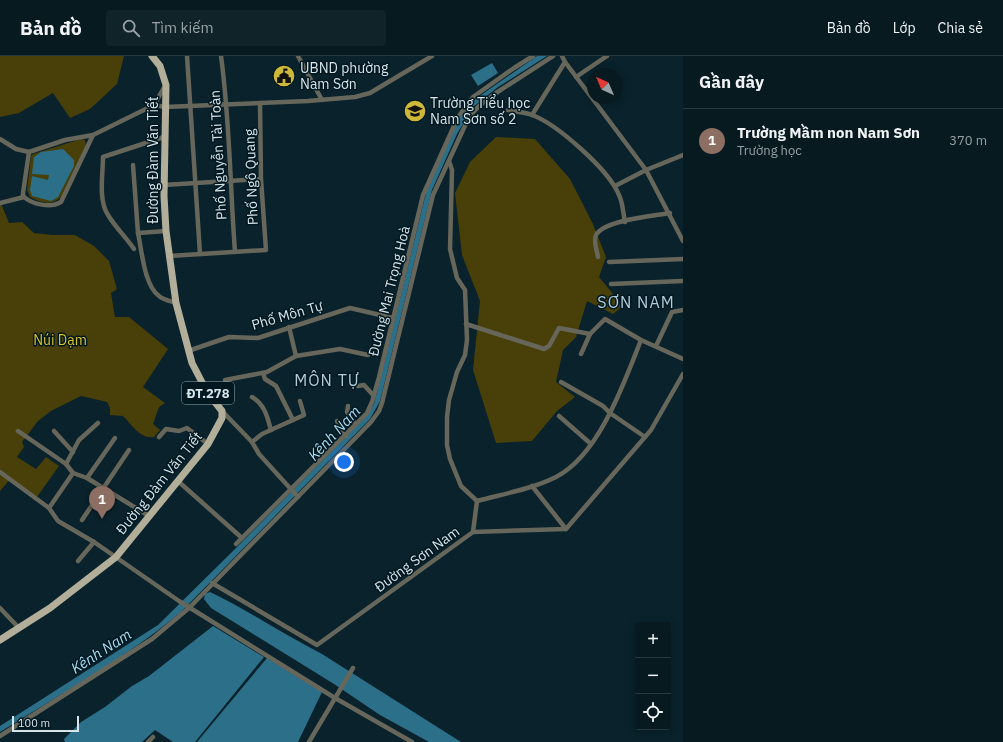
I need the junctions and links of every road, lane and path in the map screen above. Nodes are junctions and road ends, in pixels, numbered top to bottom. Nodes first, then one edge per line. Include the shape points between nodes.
1 (152, 56) edge
2 (187, 56) edge
3 (221, 56) edge
4 (298, 56) edge
5 (432, 56) edge
6 (533, 56) edge
7 (553, 56) edge
8 (562, 56) edge
9 (607, 56) edge
10 (565, 62) junction
11 (576, 77) junction
12 (166, 85) junction
13 (322, 100) junction
14 (260, 103) junction
15 (228, 104) junction
16 (154, 105) junction
17 (191, 106) junction
18 (165, 108) junction
19 (508, 110) dead end
20 (532, 115) junction
21 (93, 135) junction
22 (164, 137) junction
23 (1, 140) edge
24 (29, 152) junction
25 (683, 155) edge
26 (449, 161) junction
27 (133, 165) dead end
28 (646, 170) junction
29 (261, 179) junction
30 (230, 181) junction
31 (194, 183) junction
32 (164, 184) junction
33 (615, 186) junction
34 (24, 197) junction
35 (0, 203) edge
36 (670, 213) junction
37 (625, 222) junction
38 (166, 231) junction
39 (138, 233) junction
40 (683, 241) edge
41 (134, 249) dead end
42 (235, 252) junction
43 (200, 254) junction
44 (169, 256) junction
45 (598, 256) dead end
46 (683, 259) edge
47 (609, 262) dead end
48 (683, 281) edge
49 (611, 284) dead end
50 (176, 303) junction
51 (683, 310) edge
52 (393, 318) junction
53 (466, 324) junction
54 (289, 327) junction
55 (590, 334) junction
56 (641, 340) junction
57 (656, 346) junction
58 (188, 351) junction
59 (581, 354) dead end
60 (368, 355) dead end
61 (296, 356) junction
62 (683, 359) edge
63 (263, 373) junction
64 (683, 374) edge
65 (225, 380) dead end
66 (561, 382) dead end
67 (358, 386) dead end
68 (374, 396) junction
69 (252, 397) dead end
70 (300, 401) dead end
71 (348, 406) dead end
72 (222, 411) junction
73 (610, 413) junction
74 (560, 416) dead end
75 (293, 420) junction
76 (337, 421) dead end
77 (98, 423) dead end
78 (356, 425) junction
79 (271, 430) junction
80 (18, 431) dead end
81 (54, 431) dead end
82 (159, 436) dead end
83 (346, 436) junction
84 (645, 437) junction
85 (115, 438) dead end
86 (252, 442) junction
87 (208, 444) junction
88 (591, 444) junction
89 (130, 450) dead end
90 (73, 452) junction
91 (66, 464) junction
92 (0, 472) edge
93 (73, 473) junction
94 (87, 478) junction
95 (179, 482) junction
96 (532, 486) junction
97 (104, 488) junction
98 (291, 490) junction
99 (298, 497) junction
100 (478, 501) junction
101 (49, 508) junction
102 (149, 516) junction
103 (82, 520) dead end
104 (566, 529) junction
105 (473, 532) junction
106 (242, 538) junction
107 (94, 542) junction
108 (236, 544) dead end
109 (116, 557) junction
110 (78, 561) dead end
111 (212, 583) junction
112 (0, 608) edge
113 (189, 608) junction
114 (19, 628) junction
115 (0, 640) edge
116 (353, 668) dead end
117 (336, 696) junction
118 (0, 736) edge
119 (153, 737) dead end
120 (148, 742) edge
121 (309, 742) edge
122 (412, 742) edge

1 - 12 main road, Đường Đàm Văn Tiết / ĐT.278 via 160,66
2 - 17 street
3 - 15 street, Phố Nguyễn Tài Toàn
4 - 13 street
5 - 13 street via 370,93
6 - 52 street, Đường Mai Trọng Hoà via 473,97 458,117 423,195
7 - 26 street via 509,83 479,106 469,117
8 - 10 street
9 - 11 street
10 - 11 street
10 - 20 street
11 - 28 street
12 - 16 street
12 - 18 main road, Đường Đàm Văn Tiết / ĐT.278
13 - 14 street
14 - 15 street
14 - 29 street, Phố Ngô Quang
15 - 17 street
15 - 30 street, Phố Nguyễn Tài Toàn
16 - 18 street
16 - 21 street
17 - 18 street
17 - 31 street
18 - 22 main road, Đường Đàm Văn Tiết / ĐT.278
19 - 20 street
20 - 33 street via 568,138
21 - 24 street via 70,139
21 - 34 street via 61,202 50,206
22 - 32 main road, Đường Đàm Văn Tiết / ĐT.278
22 - 41 street via 103,157 103,202 107,214
23 - 24 street via 16,149
24 - 34 street
25 - 28 street
26 - 53 street via 452,170 450,249 457,278 465,290
26 - 99 street via 435,188 379,411 366,428
27 - 39 street
28 - 33 street
28 - 36 street
29 - 30 street
29 - 42 street, Phố Ngô Quang via 266,250
30 - 31 street
30 - 42 street, Phố Nguyễn Tài Toàn
31 - 32 street
31 - 43 street
32 - 38 main road, Đường Đàm Văn Tiết / ĐT.278
33 - 37 street via 620,196
34 - 35 street
36 - 37 street
36 - 40 street
37 - 45 street via 607,226 598,233 595,241
38 - 39 street
38 - 44 main road, Đường Đàm Văn Tiết / ĐT.278
39 - 50 street via 149,285 164,300
42 - 43 street
43 - 44 street
44 - 50 main road, Đường Đàm Văn Tiết / ĐT.278
46 - 47 street
48 - 49 street
50 - 58 main road, Đường Đàm Văn Tiết / ĐT.278
51 - 57 street via 672,312
52 - 54 street, Phố Môn Tự via 350,308
52 - 68 street, Đường Mai Trọng Hoà
53 - 55 street via 544,349 549,346 559,328
53 - 100 street via 465,355 454,379 447,411 447,445 456,477 461,486
54 - 58 street, Phố Môn Tự via 258,338 229,337
54 - 61 street
55 - 56 street via 605,319
55 - 59 street
56 - 57 street
56 - 73 street
57 - 62 street
58 - 72 main road, Đường Đàm Văn Tiết / ĐT.278 via 198,375
60 - 61 street via 340,349
61 - 63 street
63 - 65 street
63 - 75 street via 265,379 276,386
64 - 84 street
66 - 73 street via 603,406
67 - 68 street via 364,385
68 - 78 street, Đường Mai Trọng Hoà via 367,413
69 - 79 street via 264,407
70 - 75 street via 304,415
71 - 78 street via 347,412
72 - 86 street
72 - 87 main road, Đường Đàm Văn Tiết / ĐT.278 via 222,418
73 - 84 street
73 - 88 street
74 - 88 street
75 - 79 street
76 - 83 street via 341,432
77 - 90 street via 79,440
78 - 83 street, Đường Mai Trọng Hoà
79 - 86 street
80 - 91 street
81 - 90 street
82 - 87 street via 166,429 179,431 187,428
83 - 98 street, Đường Mai Trọng Hoà
84 - 104 street
85 - 94 street
86 - 98 street via 259,454
87 - 95 main road, Đường Đàm Văn Tiết / ĐT.278
88 - 96 street via 556,477
89 - 97 street
90 - 91 street
91 - 93 street
92 - 101 street
93 - 94 street
93 - 101 street
94 - 97 street
95 - 102 main road, Đường Đàm Văn Tiết / ĐT.278
95 - 106 street
96 - 100 street
96 - 104 street
97 - 102 street
97 - 103 street
98 - 99 street
98 - 106 street, Đường Mai Trọng Hoà
99 - 111 street
100 - 105 street
101 - 107 street via 58,521
102 - 109 main road, Đường Đàm Văn Tiết / ĐT.278
104 - 105 street, Đường Sơn Nam
105 - 111 street, Đường Sơn Nam via 316,645
106 - 108 street, Đường Mai Trọng Hoà
107 - 109 street
107 - 110 street
109 - 113 street
109 - 114 main road, Đường Đàm Văn Tiết / ĐT.278 via 50,608
111 - 113 street
112 - 114 street
113 - 117 street
113 - 118 street via 152,639
114 - 115 main road, Đường Đàm Văn Tiết / ĐT.278
116 - 117 street
117 - 121 street
117 - 122 street
119 - 120 street

